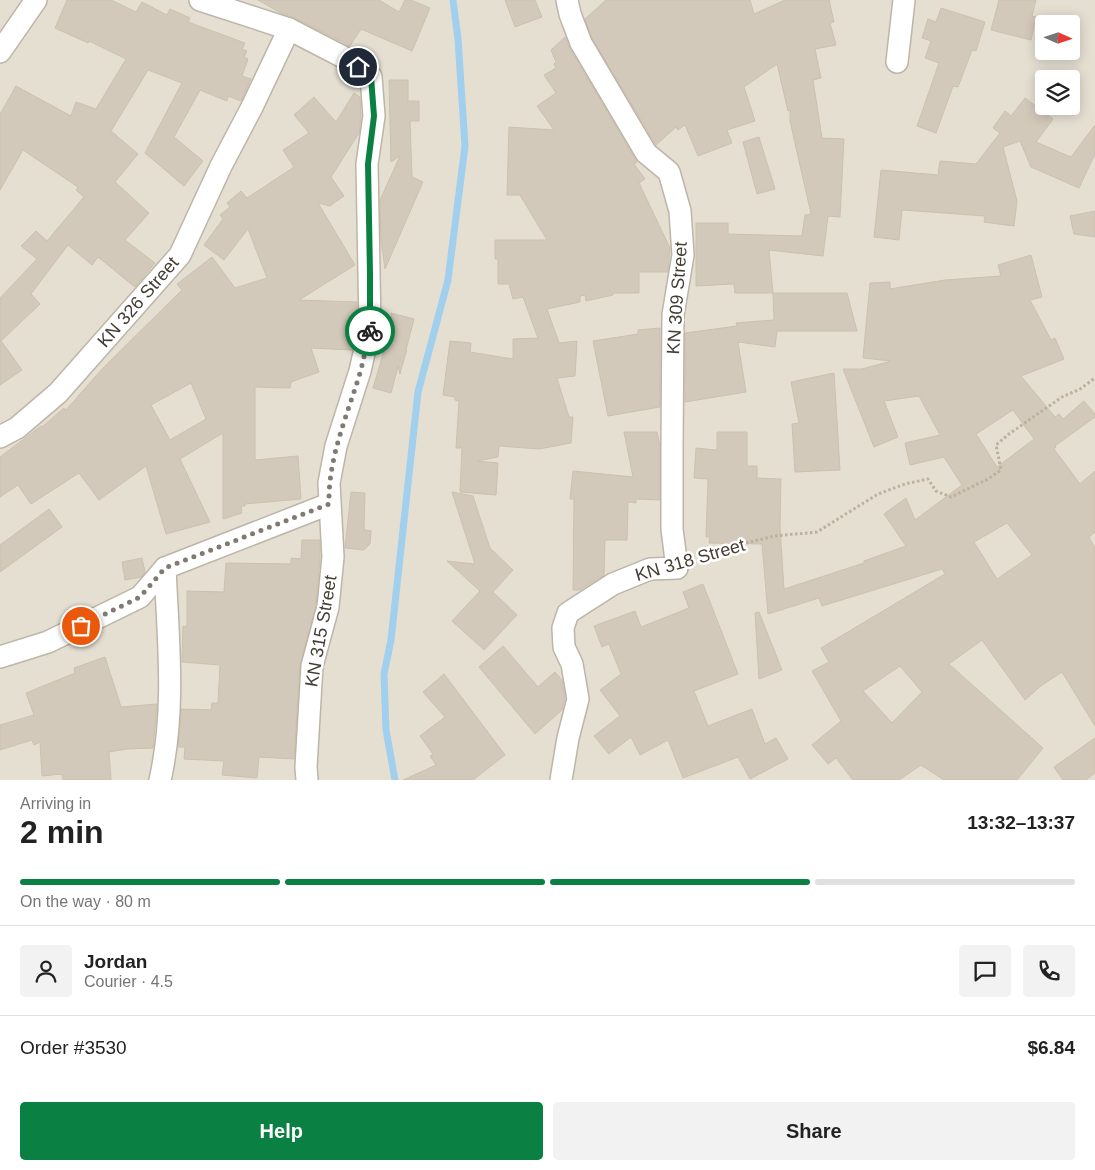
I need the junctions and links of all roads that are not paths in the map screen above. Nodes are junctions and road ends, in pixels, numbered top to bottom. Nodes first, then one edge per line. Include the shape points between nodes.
1 (36, 0) edge
2 (200, 0) edge
3 (567, 0) edge
4 (904, 0) edge
5 (290, 29) junction
6 (0, 52) edge
7 (897, 62) dead end
8 (0, 436) edge
9 (329, 504) junction
10 (165, 568) junction
11 (677, 568) joint
12 (0, 657) edge
13 (160, 780) edge
14 (307, 780) edge
15 (561, 780) edge

1 - 6 street
2 - 5 street, KN 315 Street
3 - 11 street, KN 309 Street via 581,43 646,153 669,172 680,211 683,254 673,315 672,529
4 - 7 street
5 - 8 street, KN 326 Street via 180,255 58,393 17,428
5 - 9 street, KN 315 Street via 345,58 371,77 374,116 368,164 370,327 336,446 329,483
9 - 10 street
9 - 14 street, KN 315 Street via 333,557 328,607 312,666
10 - 12 street via 140,597 48,642
10 - 13 street via 170,675 166,753
11 - 15 street, KN 318 Street via 650,568 613,584 568,613 563,628 564,647 572,664 578,699

